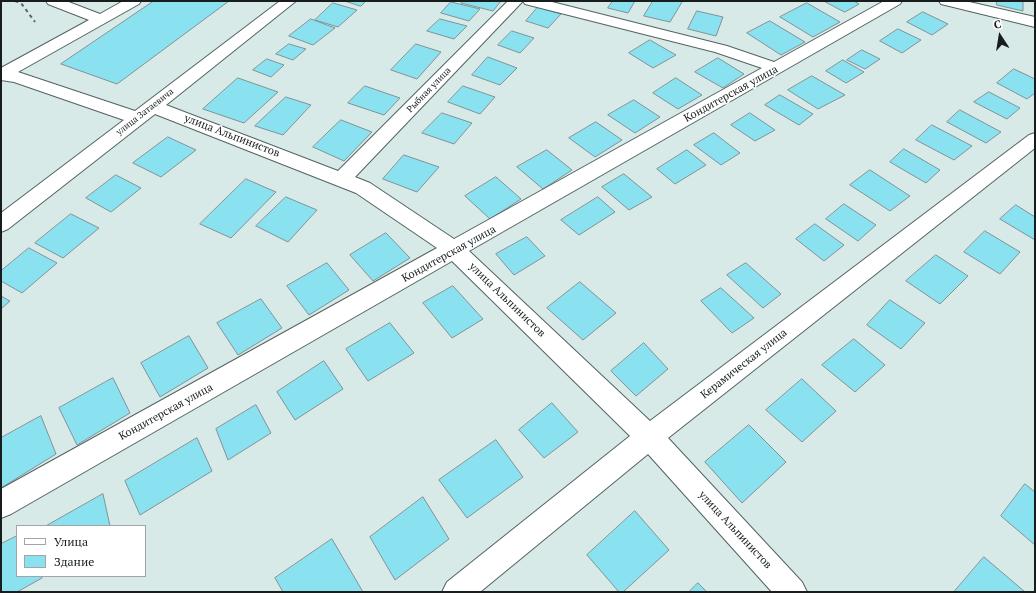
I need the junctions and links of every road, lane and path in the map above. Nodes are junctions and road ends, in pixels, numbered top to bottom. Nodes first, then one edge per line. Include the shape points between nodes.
1 (53, 1) edge
2 (134, 1) edge
3 (289, 1) edge
4 (516, 1) edge
5 (530, 1) edge
6 (895, 1) edge
7 (946, 1) edge
8 (101, 20) junction
9 (1035, 22) edge
10 (777, 68) junction
11 (1, 75) edge
12 (145, 112) junction
13 (1035, 139) edge
14 (342, 179) junction
15 (1, 224) edge
16 (455, 250) junction
17 (649, 437) junction
18 (1, 504) edge
19 (457, 592) edge
20 (792, 592) edge

1 - 8 street
2 - 8 street
3 - 12 street, улица Затаевича
4 - 14 street, Рыбная улица
5 - 10 street via 721,49
6 - 10 street, Кондитерская улица
7 - 9 street
8 - 11 street
10 - 16 street, Кондитерская улица
11 - 12 street, улица Альпинистов
12 - 14 street, улица Альпинистов
12 - 15 street, улица Затаевича
13 - 17 street, Керамическая улица
14 - 16 street, улица Альпинистов via 363,188
16 - 17 street, улица Альпинистов
16 - 18 street, Кондитерская улица
17 - 19 street, Керамическая улица
17 - 20 street, улица Альпинистов

